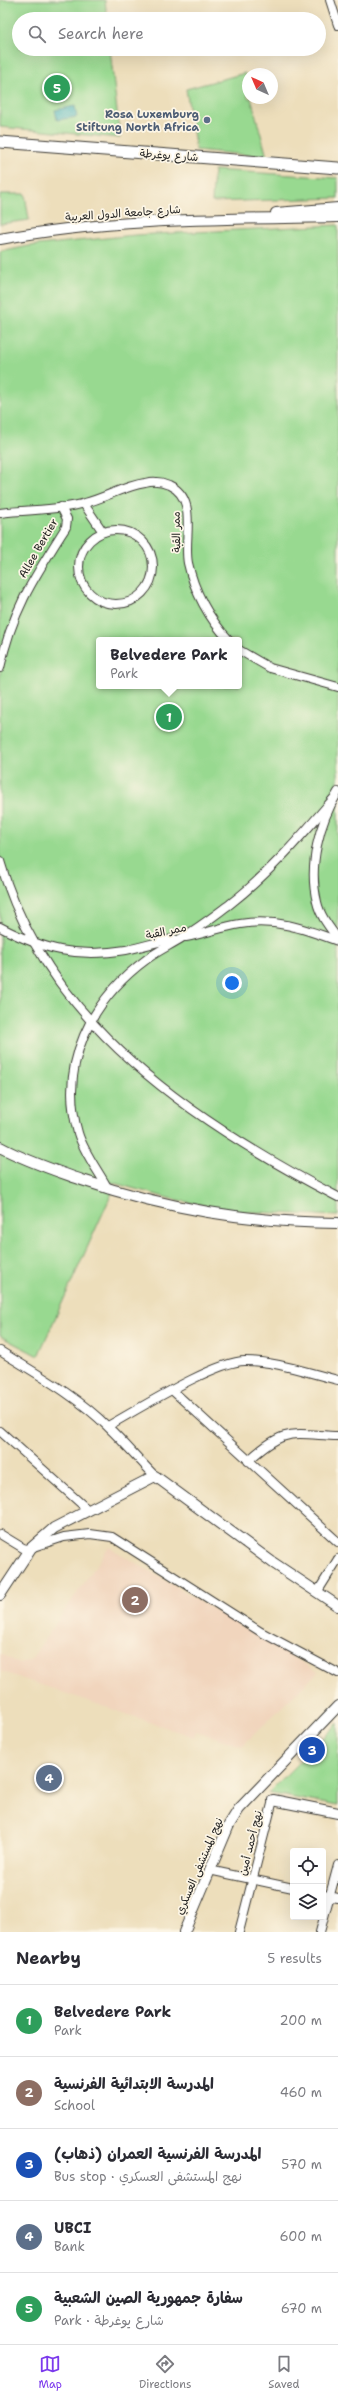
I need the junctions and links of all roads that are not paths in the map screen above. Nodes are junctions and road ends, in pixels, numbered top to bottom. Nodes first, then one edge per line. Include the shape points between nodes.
1 (330, 0) edge
2 (338, 25) edge
3 (0, 142) edge
4 (338, 168) edge
5 (337, 214) edge
6 (0, 239) edge
7 (84, 504) junction
8 (61, 507) junction
9 (0, 513) edge
10 (102, 532) junction
11 (227, 637) edge
12 (242, 652) edge
13 (0, 668) edge
14 (338, 687) edge
15 (336, 795) edge
16 (0, 860) edge
17 (0, 927) edge
18 (182, 938) junction
19 (338, 940) edge
20 (36, 944) junction
21 (92, 1022) junction
22 (0, 1147) edge
23 (108, 1189) junction
24 (338, 1197) edge
25 (338, 1222) edge
26 (0, 1351) edge
27 (338, 1380) edge
28 (172, 1390) junction
29 (108, 1426) junction
30 (0, 1431) edge
31 (338, 1436) edge
32 (248, 1461) junction
33 (155, 1476) junction
34 (88, 1509) junction
35 (0, 1534) edge
36 (338, 1542) edge
37 (31, 1548) junction
38 (338, 1559) edge
39 (318, 1591) junction
40 (0, 1595) edge
41 (338, 1606) edge
42 (338, 1673) edge
43 (338, 1706) edge
44 (273, 1800) joint
45 (338, 1813) edge
46 (338, 1865) edge
47 (209, 1870) junction
48 (253, 1879) junction
49 (290, 1887) edge
50 (326, 1896) edge
51 (338, 1898) edge
52 (322, 1920) edge
53 (184, 1932) edge
54 (239, 1932) edge
55 (320, 1932) edge

1 - 2 street
3 - 4 main road, شارع يوغرطة
5 - 6 street, شارع جامعة الدول العربية via 113,223 35,232
7 - 8 street, ممر القبة
7 - 10 street
7 - 11 street, ممر القبة via 145,483 167,484 181,492 188,513 188,563 201,599
8 - 9 street, ممر القبة
8 - 13 street, Allee Bertier via 67,519 66,527 22,598 12,621
10 - 10 street via 89,542 81,555 79,566 82,582 91,595 100,601 111,604 132,601 142,594 150,583 154,571 150,552 139,537 128,531
12 - 14 street via 270,668
15 - 18 street via 264,875 220,912
15 - 19 street, ممر القبة via 317,846 313,872 317,903 323,918
16 - 20 street via 13,902
17 - 20 street, ممر القبة
18 - 19 street, ممر القبة via 238,924 277,922
18 - 20 street, ممر القبة via 94,954 68,952
18 - 21 street via 158,951 129,974 102,1005
20 - 21 street via 55,977
21 - 23 street via 77,1052 71,1096 78,1134
21 - 24 street via 138,1067 191,1108 266,1158
22 - 23 street via 36,1164
23 - 25 street via 152,1202 243,1219
26 - 29 street via 71,1396
27 - 28 street via 244,1361 224,1365
28 - 29 street
28 - 32 street
29 - 33 street
30 - 34 street
31 - 32 street via 286,1434 268,1443
32 - 36 street
33 - 34 street
33 - 39 street via 272,1562
34 - 37 street via 54,1528
35 - 37 street via 23,1548
37 - 40 street
37 - 42 street via 64,1536 90,1534 112,1537 261,1632
38 - 39 street
39 - 41 street
43 - 47 street, نهج المستشفى العسكري via 239,1809 228,1824
44 - 45 street, نهج أحمد أمين
44 - 48 street, نهج أحمد أمين
46 - 50 street
47 - 48 street
47 - 53 street, نهج المستشفى العسكري
48 - 49 street
48 - 54 street, نهج أحمد أمين
50 - 51 street
52 - 55 street

